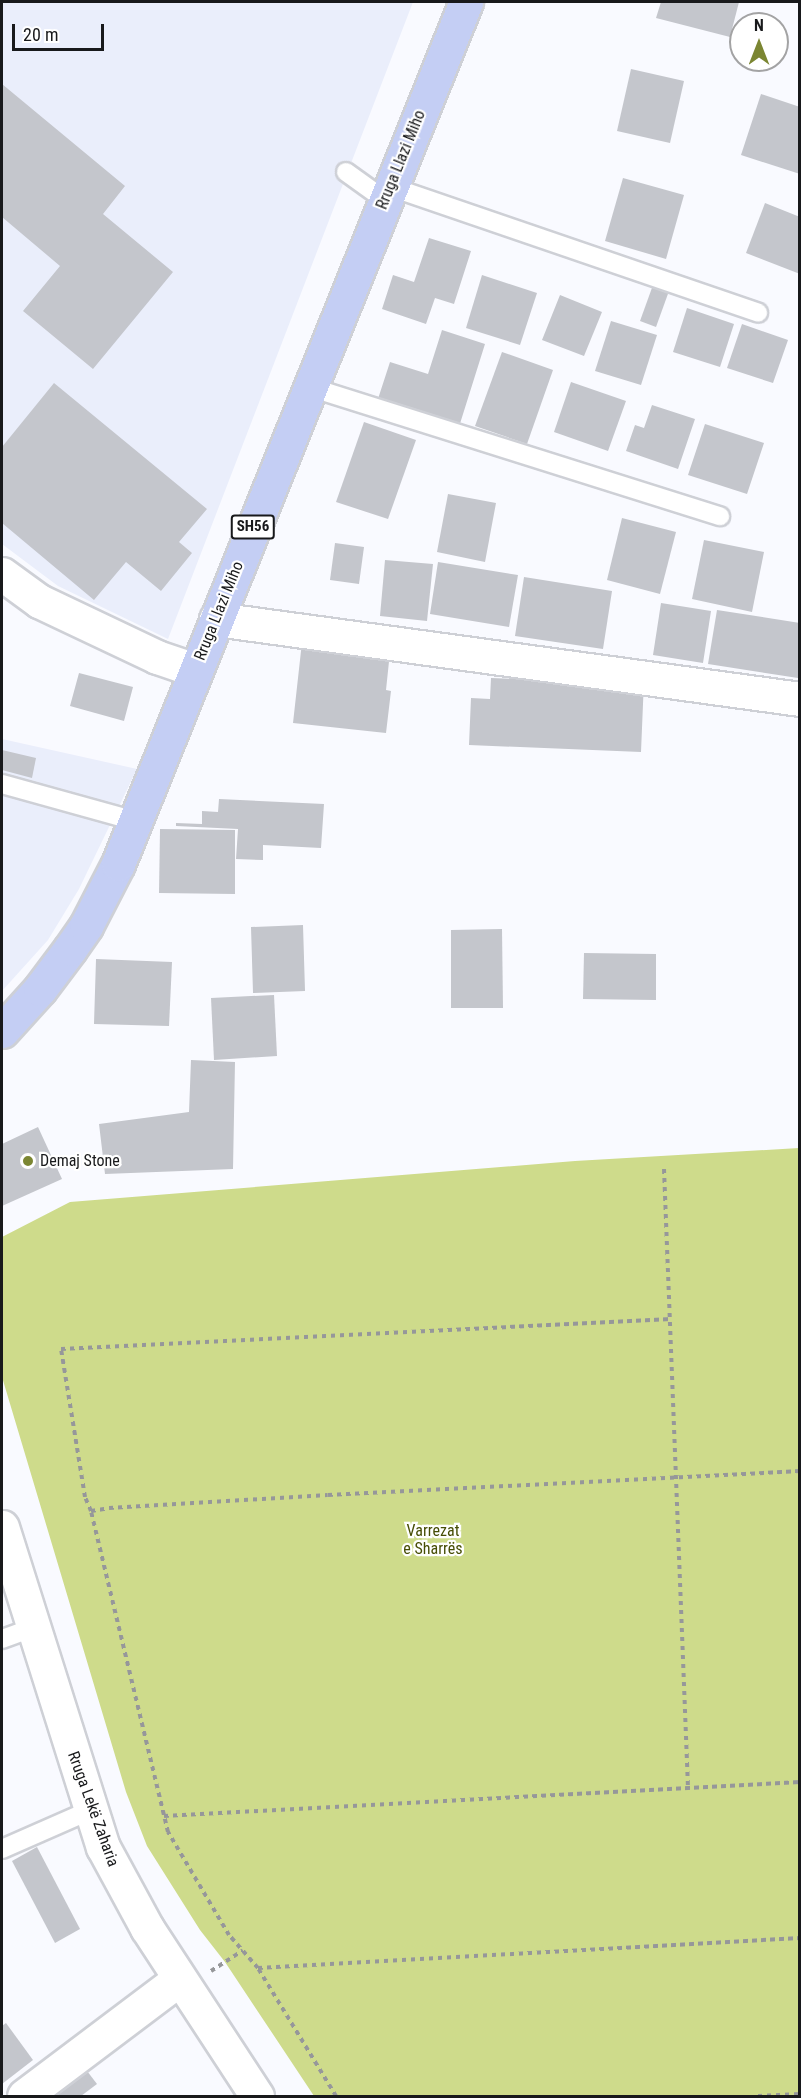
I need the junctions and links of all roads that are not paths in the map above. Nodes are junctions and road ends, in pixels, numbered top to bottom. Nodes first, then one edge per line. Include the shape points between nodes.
1 (466, 2) edge
2 (346, 172) dead end
3 (388, 193) junction
4 (758, 313) dead end
5 (310, 387) junction
6 (720, 516) dead end
7 (2, 574) edge
8 (216, 619) junction
9 (195, 670) junction
10 (800, 699) edge
11 (2, 784) edge
12 (135, 821) junction
13 (2, 1031) edge
14 (2, 1527) edge
15 (33, 1628) junction
16 (2, 1639) edge
17 (91, 1810) junction
18 (2, 1849) edge
19 (179, 1979) junction
20 (24, 2097) edge
21 (256, 2097) edge

1 - 3 main road, Rruga Llazi Miho / SH56
2 - 3 lane
3 - 4 lane
3 - 5 main road, Rruga Llazi Miho / SH56
5 - 6 lane
5 - 8 main road, Rruga Llazi Miho / SH56
7 - 9 street via 39,601 157,657
8 - 9 main road, Rruga Llazi Miho / SH56
8 - 10 street
9 - 12 main road, Rruga Llazi Miho / SH56
11 - 12 lane
12 - 13 main road, Rruga Llazi Miho / SH56 via 86,926
14 - 15 street, Rruga Lekë Zaharia
15 - 16 lane
15 - 17 street, Rruga Lekë Zaharia
17 - 18 lane
17 - 19 street, Rruga Lekë Zaharia via 119,1882
19 - 20 street
19 - 21 street, Rruga Lekë Zaharia

